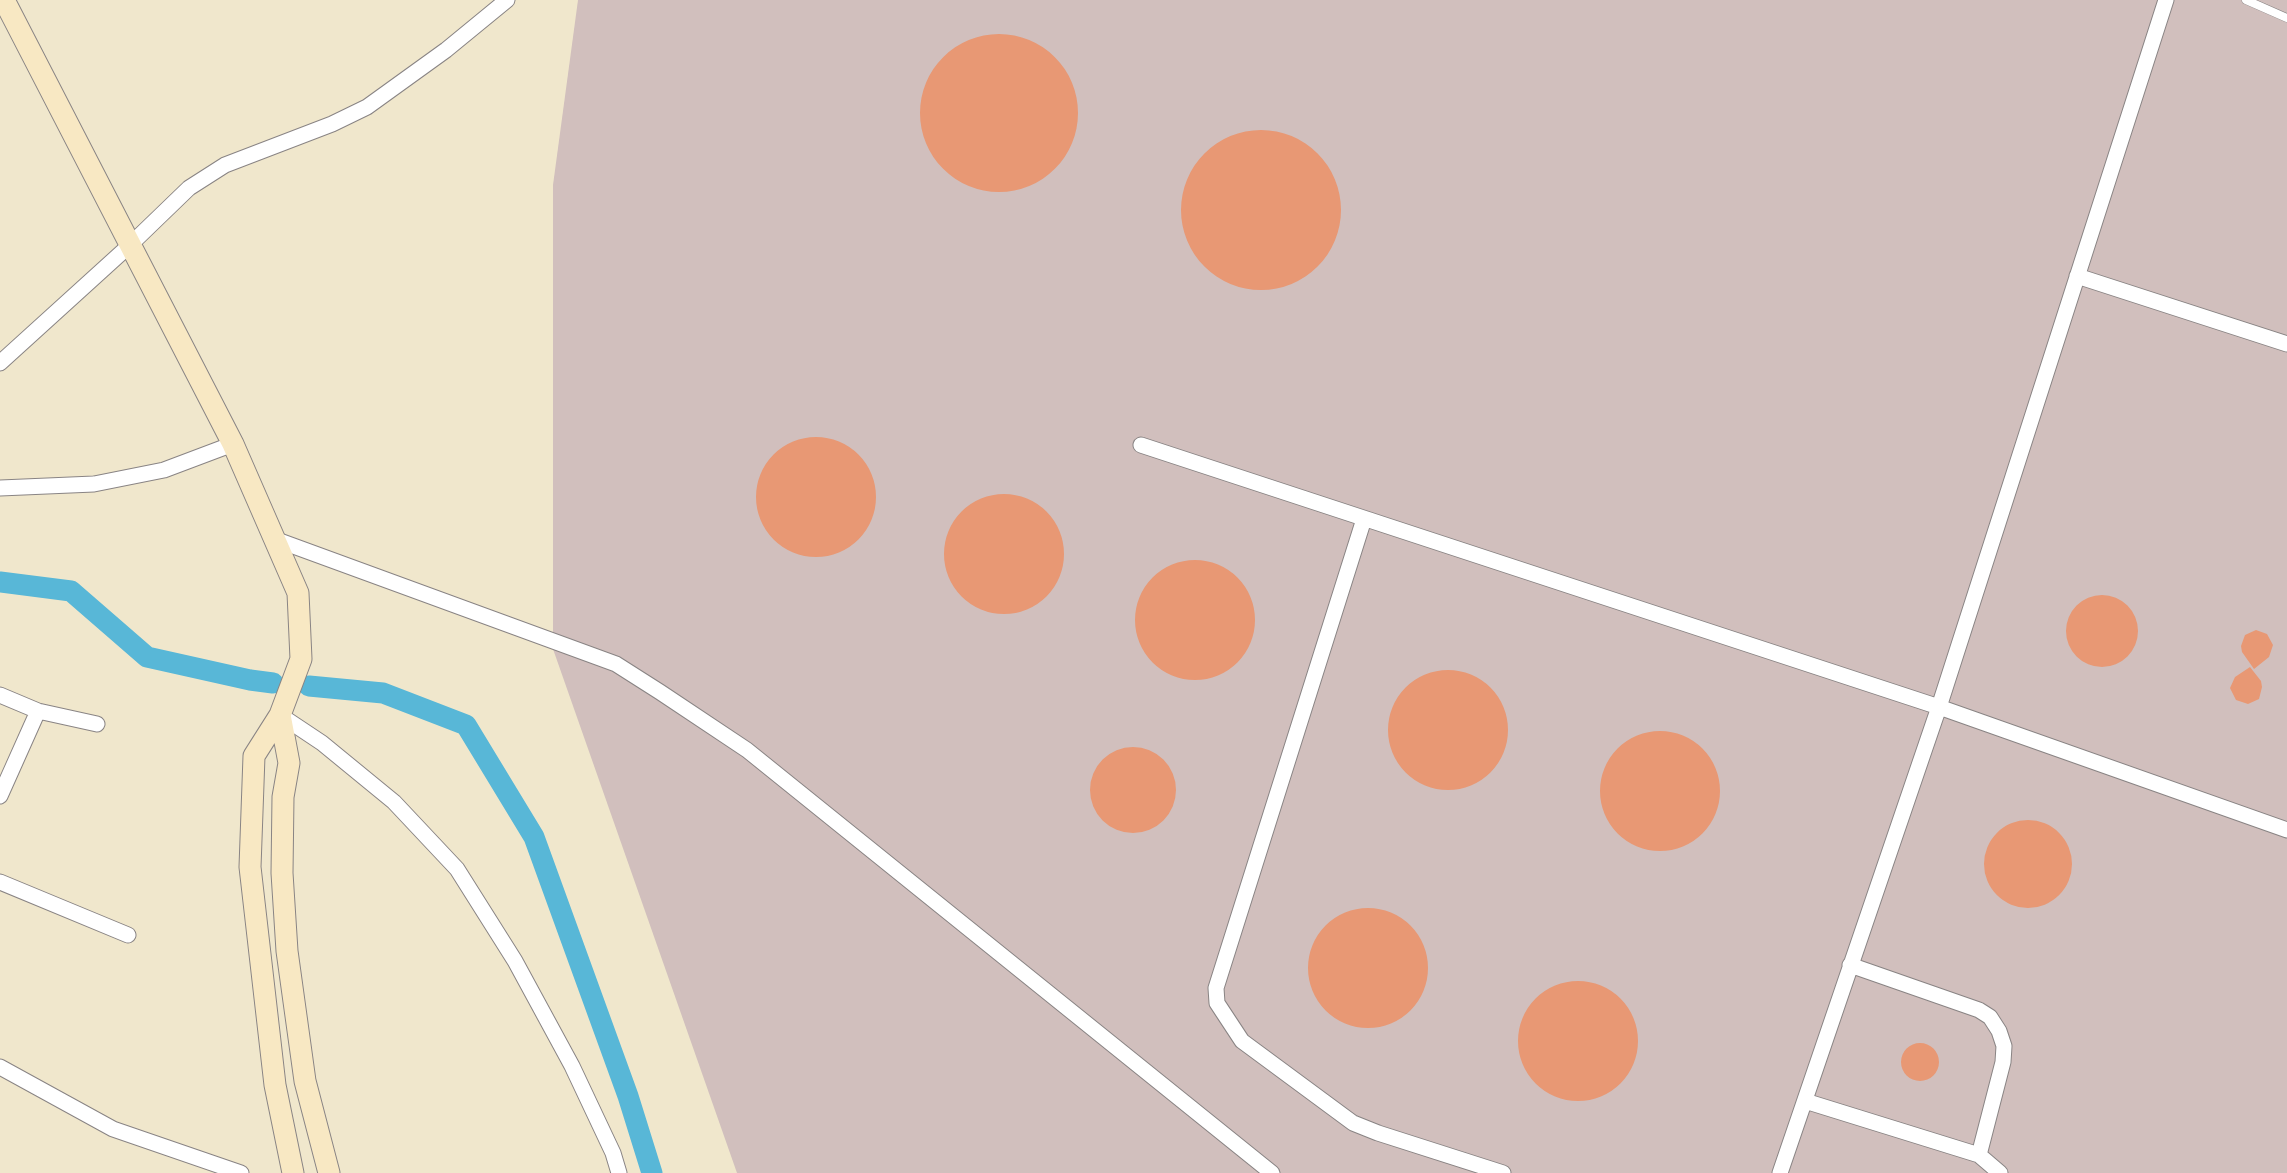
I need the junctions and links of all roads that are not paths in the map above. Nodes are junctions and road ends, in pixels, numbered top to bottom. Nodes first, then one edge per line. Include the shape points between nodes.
1 (4, 0) edge
2 (507, 0) edge
3 (2166, 0) edge
4 (2246, 0) edge
5 (2287, 18) edge
6 (131, 244) junction
7 (2077, 276) junction
8 (2287, 344) edge
9 (0, 363) edge
10 (233, 444) junction
11 (1141, 445) dead end
12 (0, 488) edge
13 (1364, 519) junction
14 (276, 540) junction
15 (0, 695) edge
16 (1939, 707) junction
17 (38, 711) junction
18 (280, 715) junction
19 (96, 724) dead end
20 (0, 796) edge
21 (2287, 830) edge
22 (0, 882) edge
23 (128, 935) dead end
24 (1850, 965) junction
25 (0, 1067) edge
26 (305, 1081) junction
27 (275, 1085) junction
28 (1805, 1101) junction
29 (1979, 1155) junction
30 (241, 1173) edge
31 (293, 1173) edge
32 (329, 1173) edge
33 (619, 1173) edge
34 (1272, 1173) edge
35 (1503, 1173) edge
36 (1780, 1173) edge
37 (2000, 1173) edge

1 - 6 street
2 - 6 street via 446,50 367,106 332,124 225,165 189,188
3 - 7 street
4 - 5 lane
6 - 9 street
6 - 10 street
7 - 8 street
7 - 16 street
10 - 12 street via 164,470 94,484
10 - 14 street
11 - 13 street
13 - 16 street
13 - 35 street via 1216,988 1217,1003 1242,1041 1353,1123
14 - 18 street via 298,593 301,659
14 - 34 street via 616,664 747,750
15 - 17 street
16 - 21 street
16 - 24 street
17 - 19 street
17 - 20 street
18 - 26 street via 289,763 283,797 282,873 287,951
18 - 27 street via 254,756 250,867
18 - 33 street via 322,743 394,802 457,869 515,961 572,1066 613,1153
22 - 23 street
24 - 28 street
24 - 29 street via 1979,1010 1990,1017 1999,1030 2004,1046 2003,1062
25 - 30 street via 113,1129
26 - 27 street
26 - 32 street
27 - 31 street
28 - 29 street
28 - 36 street
29 - 37 street

